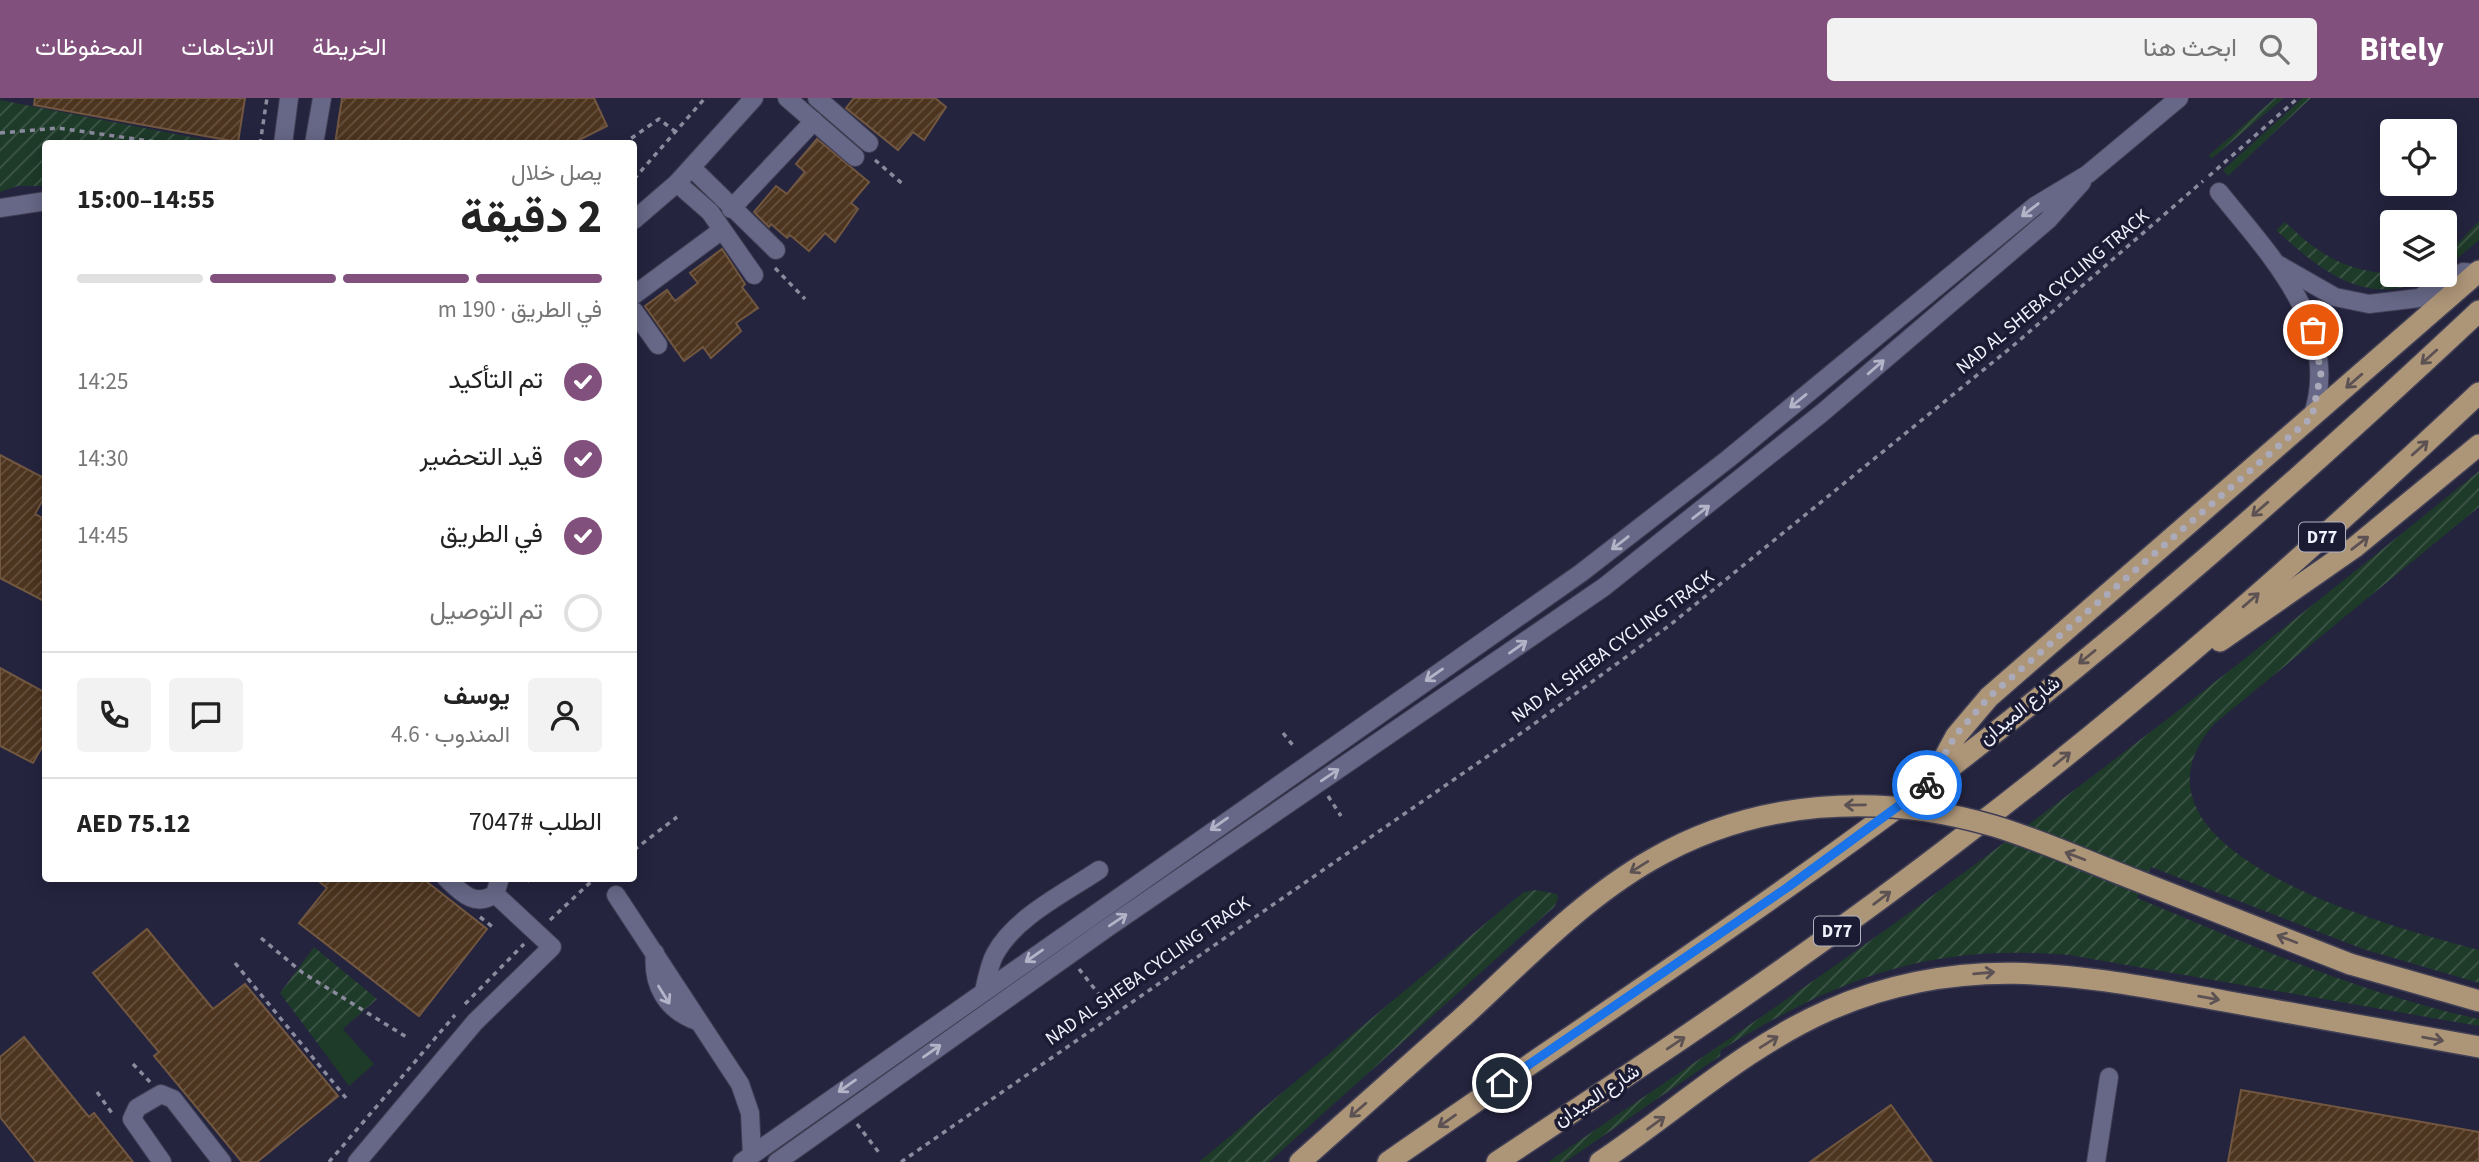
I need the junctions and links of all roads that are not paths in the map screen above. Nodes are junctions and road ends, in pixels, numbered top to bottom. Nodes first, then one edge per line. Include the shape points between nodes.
1 (289, 98) edge
2 (322, 98) edge
3 (754, 98) edge
4 (787, 98) edge
5 (2179, 98) edge
6 (825, 101) edge
7 (814, 121) junction
8 (284, 135) edge
9 (315, 138) edge
10 (869, 143) dead end
11 (855, 157) dead end
12 (692, 167) junction
13 (2088, 174) junction
14 (677, 183) junction
15 (2219, 192) dead end
16 (42, 202) edge
17 (0, 208) edge
18 (731, 209) junction
19 (637, 217) edge
20 (722, 230) junction
21 (776, 250) dead end
22 (2276, 263) junction
23 (2477, 273) edge
24 (754, 275) dead end
25 (637, 293) edge
26 (2479, 311) edge
27 (637, 315) edge
28 (658, 345) dead end
29 (2479, 393) edge
30 (2312, 417) junction
31 (2479, 445) edge
32 (2162, 677) junction
33 (1931, 782) junction
34 (1099, 870) dead end
35 (451, 882) edge
36 (497, 886) edge
37 (616, 895) dead end
38 (984, 991) junction
39 (2479, 1001) edge
40 (2479, 1047) edge
41 (2109, 1077) dead end
42 (747, 1159) edge
43 (162, 1162) edge
44 (222, 1162) edge
45 (357, 1162) edge
46 (777, 1162) edge
47 (1300, 1162) edge
48 (1388, 1162) edge
49 (1497, 1162) edge
50 (1600, 1162) edge
51 (2096, 1162) edge

1 - 8 street
2 - 9 street
3 - 12 street
4 - 7 street
5 - 13 street
6 - 10 street
7 - 11 street
7 - 18 street
8 - 9 street
12 - 14 street
12 - 18 street
13 -> 38 street via 2035,206 1728,459 1581,572
46 -> 13 street via 1604,587 1719,498 2048,220
14 - 19 street
14 - 20 street via 703,204
15 - 22 street
16 - 17 street
18 - 21 street
20 - 24 street
20 - 25 street
22 - 23 street via 2335,298 2369,304 2419,298 2463,272
22 - 30 street via 2318,344 2321,380
23 -> 30 main road
26 -> 33 main road, شارع الميدان via 2186,574
27 - 28 street
32 -> 29 main road, شارع الميدان / D77
30 - 33 main road via 1989,697 1955,736
32 -> 31 main road via 2308,582
49 -> 32 main road, شارع الميدان / D77 via 1874,904
33 -> 48 main road, شارع الميدان via 1788,887
34 - 38 street via 1008,937 995,955
35 - 36 street via 478,901
36 - 45 street via 552,947 475,1022
37 - 42 street via 746,1095 751,1122
38 -> 42 street
39 -> 47 main road, bridge via 2350,964 1995,826 1899,807 1802,808 1740,822 1679,845 1598,895
50 -> 40 main road via 1799,1025 1862,998 1962,975 2030,972 2098,979
41 - 51 street
43 - 44 street via 132,1119 137,1108 161,1094 173,1098

